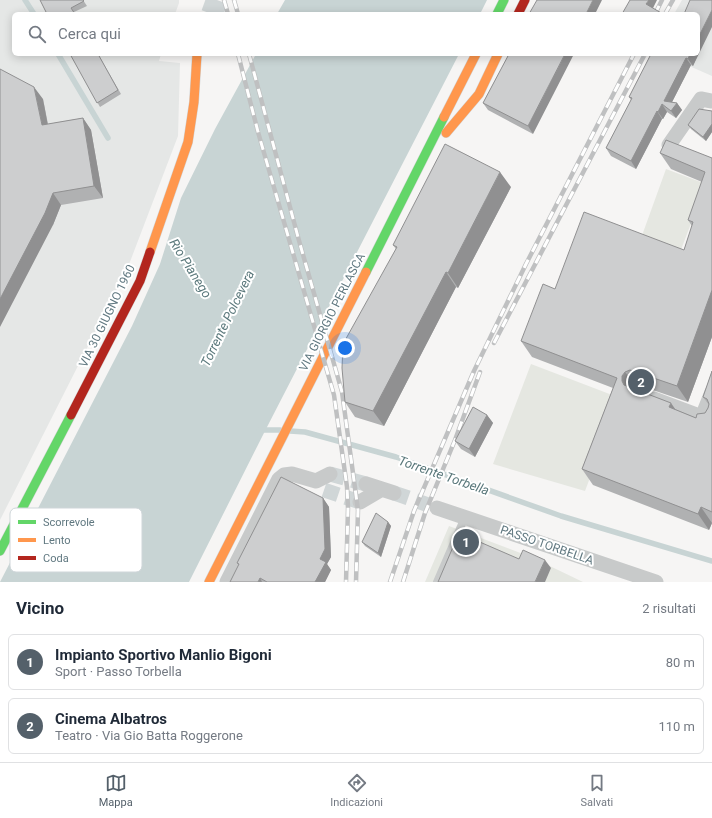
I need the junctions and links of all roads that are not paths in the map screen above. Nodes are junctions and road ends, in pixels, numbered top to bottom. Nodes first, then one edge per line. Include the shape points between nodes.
1 (504, 0) edge
2 (526, 0) edge
3 (498, 12) edge
4 (519, 12) edge
5 (197, 56) edge
6 (475, 56) edge
7 (497, 56) edge
8 (712, 101) edge
9 (669, 145) edge
10 (419, 166) junction
11 (712, 392) edge
12 (642, 395) edge
13 (707, 419) edge
14 (330, 474) dead end
15 (366, 484) tunnel mouth
16 (360, 502) tunnel mouth
17 (22, 508) edge
18 (437, 508) tunnel mouth
19 (465, 517) junction
20 (10, 532) edge
21 (0, 551) edge
22 (209, 582) edge
23 (227, 582) edge
24 (437, 582) edge
25 (656, 582) edge

1 - 3 main road
2 - 4 main road
5 - 17 main road, VIA 30 GIUGNO 1960 via 188,142 140,281
6 - 10 main road, VIA GIORGIO PERLASCA
7 - 10 main road via 479,94
8 - 9 street via 701,99
10 - 22 main road, VIA GIORGIO PERLASCA
11 - 13 street
12 - 13 street
14 - 23 street via 320,485 292,474 279,479
15 - 16 street via 388,491
18 - 19 street, PASSO TORBELLA
19 - 24 lane
19 - 25 street, PASSO TORBELLA
20 - 21 main road, VIA 30 GIUGNO 1960

